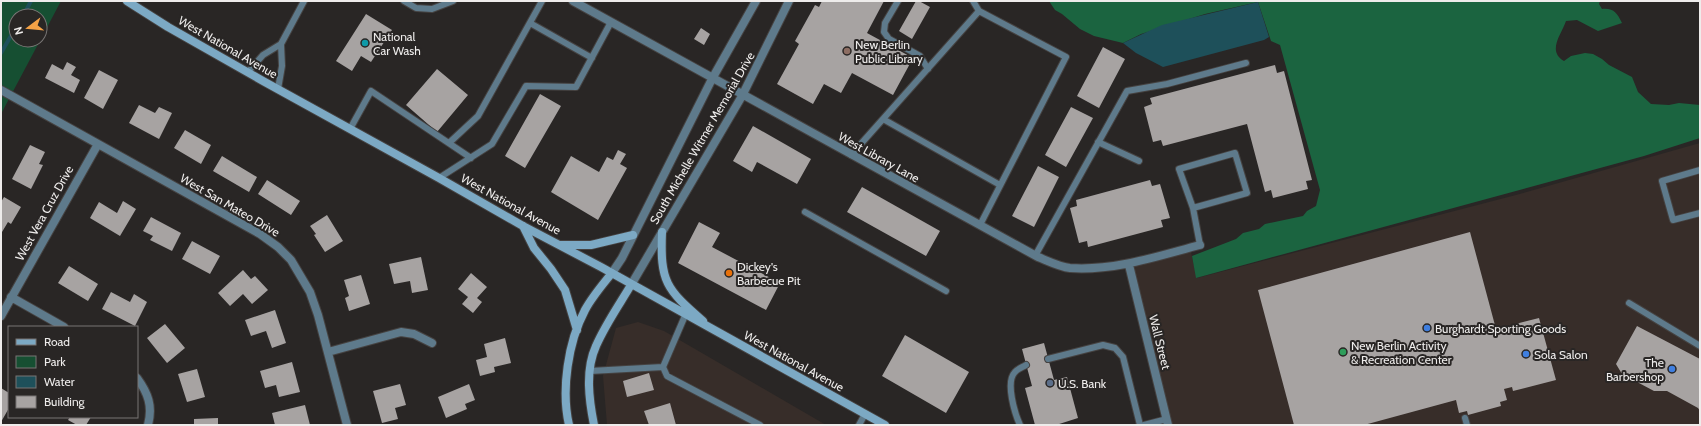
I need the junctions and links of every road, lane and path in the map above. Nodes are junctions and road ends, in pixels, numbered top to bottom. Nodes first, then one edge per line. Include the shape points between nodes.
1 (127, 1) edge
2 (304, 1) edge
3 (404, 1) edge
4 (454, 1) edge
5 (542, 1) edge
6 (573, 1) edge
7 (756, 1) edge
8 (789, 1) edge
9 (898, 1) edge
10 (973, 1) edge
11 (979, 11) junction
12 (611, 22) junction
13 (530, 23) junction
14 (281, 44) junction
15 (592, 58) junction
16 (1246, 63) dead end
17 (928, 69) junction
18 (248, 72) junction
19 (712, 79) junction
20 (278, 89) junction
21 (1, 90) edge
22 (742, 96) junction
23 (884, 119) junction
24 (350, 129) junction
25 (1098, 142) junction
26 (449, 143) junction
27 (98, 144) junction
28 (851, 155) junction
29 (471, 158) junction
30 (1139, 161) dead end
31 (1700, 170) edge
32 (439, 178) junction
33 (1000, 185) junction
34 (1193, 208) junction
35 (805, 212) dead end
36 (1700, 213) edge
37 (523, 226) junction
38 (980, 226) junction
39 (662, 232) junction
40 (633, 235) junction
41 (559, 245) junction
42 (1200, 245) joint
43 (1035, 256) junction
44 (1129, 264) junction
45 (612, 273) junction
46 (631, 285) junction
47 (946, 291) dead end
48 (11, 297) junction
49 (1629, 303) dead end
50 (687, 311) junction
51 (1, 316) edge
52 (62, 326) edge
53 (577, 330) junction
54 (432, 343) dead end
55 (1700, 346) edge
56 (328, 352) junction
57 (1048, 360) dead end
58 (1026, 365) dead end
59 (662, 367) junction
60 (590, 371) junction
61 (138, 380) edge
62 (865, 414) junction
63 (1465, 418) dead end
64 (1167, 422) edge
65 (148, 425) edge
66 (347, 425) edge
67 (569, 425) edge
68 (594, 425) edge
69 (760, 425) edge
70 (860, 425) edge
71 (885, 425) edge
72 (1020, 425) edge
73 (1140, 425) edge
74 (1144, 425) edge
75 (1467, 425) edge

1 - 18 main road, West National Avenue
2 - 14 lane
3 - 4 lane via 416,8 432,9
5 - 13 lane
6 - 12 street, West Library Lane
7 - 19 street, South Michelle Witmer Memorial Drive
8 - 22 street, South Michelle Witmer Memorial Drive
9 - 17 lane via 885,23 884,32 889,39 920,56
10 - 11 lane
11 - 17 lane
11 - 33 lane via 1066,57
12 - 15 lane
12 - 19 street, West Library Lane
13 - 15 lane
13 - 26 lane via 478,116
14 - 18 lane via 263,55
14 - 20 lane via 282,66
15 - 29 lane via 576,87 526,86 492,144
16 - 25 lane via 1167,84 1127,91
17 - 23 lane
18 - 20 main road, West National Avenue
19 - 22 street, West Library Lane
19 - 40 street, South Michelle Witmer Memorial Drive
20 - 24 main road, West National Avenue
21 - 27 street, West San Mateo Drive
22 - 28 street, West Library Lane
22 - 39 street, South Michelle Witmer Memorial Drive
23 - 28 lane
23 - 33 lane
24 - 26 lane via 371,91
24 - 32 main road, West National Avenue
25 - 30 lane
25 - 43 lane
26 - 29 lane
27 - 48 street, West Vera Cruz Drive
27 - 56 street, West San Mateo Drive via 260,234 278,247 291,260 310,292
28 - 38 street, West Library Lane
29 - 32 lane
31 - 36 lane via 1662,181 1673,220
32 - 37 main road, West National Avenue
33 - 38 lane
34 - 34 lane via 1180,169 1235,153 1246,193
34 - 42 lane
35 - 47 lane
37 - 41 main road, West National Avenue
37 - 53 main road via 534,248 565,290
38 - 43 street, West Library Lane
39 - 46 street, South Michelle Witmer Memorial Drive
39 - 50 main road via 661,256 666,282
40 - 41 main road via 590,245
40 - 45 street, South Michelle Witmer Memorial Drive
41 - 45 main road, West National Avenue
42 - 44 street, West Library Lane
43 - 44 street, West Library Lane via 1069,268 1100,268
44 - 64 street, Wall Street
45 - 46 main road, West National Avenue
45 - 53 main road via 584,311
46 - 50 main road, West National Avenue
46 - 60 main road via 595,347
48 - 51 street, West Vera Cruz Drive
48 - 52 street
49 - 55 lane
50 - 59 lane
50 - 62 main road, West National Avenue via 718,333
53 - 67 main road via 566,379
54 - 56 street via 414,334 401,332
56 - 66 street, West San Mateo Drive
57 - 73 lane via 1103,345 1115,348 1123,358
58 - 72 lane via 1015,371 1011,378 1012,396
59 - 60 lane
59 - 69 lane via 667,376
60 - 68 main road via 589,393
61 - 65 street via 150,402 151,414
62 - 70 lane
62 - 71 main road, West National Avenue
63 - 75 lane
64 - 74 lane

